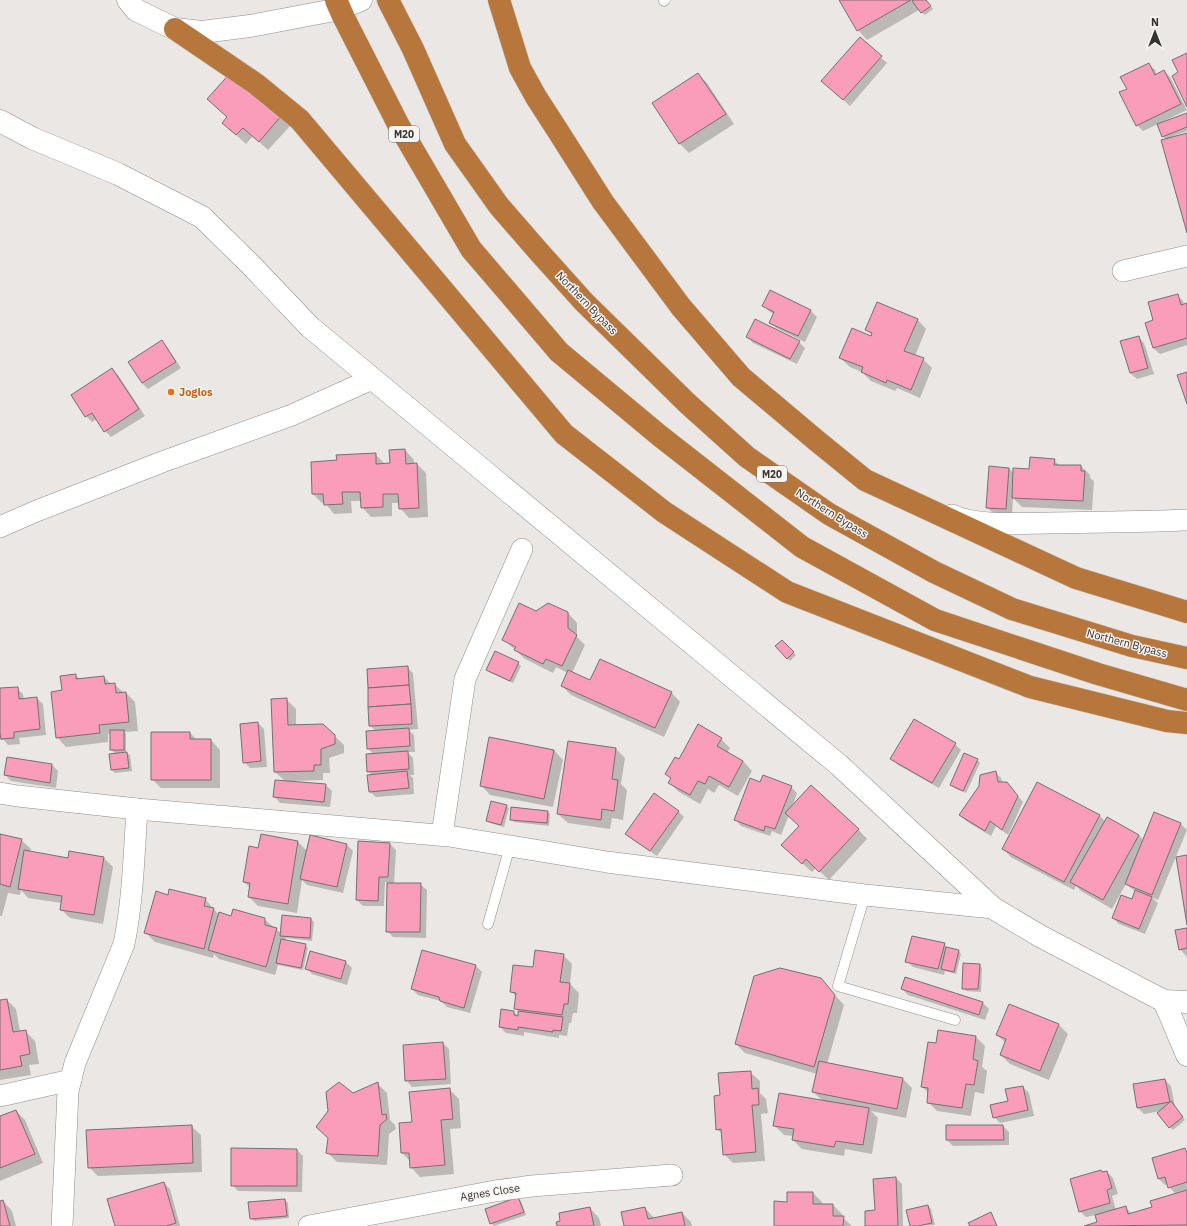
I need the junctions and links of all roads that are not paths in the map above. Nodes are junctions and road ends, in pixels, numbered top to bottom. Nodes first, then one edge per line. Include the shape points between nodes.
1 (128, 0) edge
2 (361, 0) edge
3 (388, 0) edge
4 (499, 0) edge
5 (340, 8) edge
6 (175, 29) junction
7 (0, 121) edge
8 (1187, 256) edge
9 (1123, 271) dead end
10 (372, 379) junction
11 (817, 441) junction
12 (1187, 520) edge
13 (0, 527) edge
14 (522, 549) dead end
15 (1187, 612) edge
16 (1187, 658) edge
17 (1187, 700) edge
18 (1187, 723) edge
19 (0, 793) edge
20 (137, 809) junction
21 (442, 835) junction
22 (510, 846) junction
23 (865, 895) junction
24 (993, 908) junction
25 (488, 924) dead end
26 (1164, 1001) junction
27 (1187, 1002) edge
28 (955, 1020) dead end
29 (1187, 1054) edge
30 (71, 1080) junction
31 (0, 1096) edge
32 (672, 1175) dead end
33 (62, 1226) edge
34 (309, 1226) edge

1 - 6 street via 136,10
2 - 6 street via 340,9 250,26 202,32
3 - 16 highway, Northern Bypass / M20 via 455,144 499,206 584,302 687,403 747,457 829,514 934,572 1012,609 1132,646
4 - 11 highway via 520,68 603,202 681,307 741,376
5 - 17 highway, M20 via 398,124 471,249 559,352 660,436 802,548 935,620 1098,674
6 - 18 highway via 256,84 300,120 564,434 664,512 787,592 1030,686 1167,721
7 - 10 street via 32,138 118,174 202,217 310,327
8 - 9 street
10 - 13 street via 292,415 154,465
10 - 24 street via 839,765
11 - 12 street via 879,477 959,518 995,524
11 - 15 highway via 865,480 1076,578
14 - 21 street via 465,680
19 - 20 street
20 - 21 street
20 - 30 street via 124,944 75,1063
21 - 22 street
22 - 23 street via 615,863
22 - 25 lane
23 - 24 street
23 - 28 lane via 838,986
24 - 26 street via 1040,936
26 - 27 street
26 - 29 street
30 - 31 street
30 - 33 street via 68,1091
32 - 34 street, Agnes Close via 495,1191

